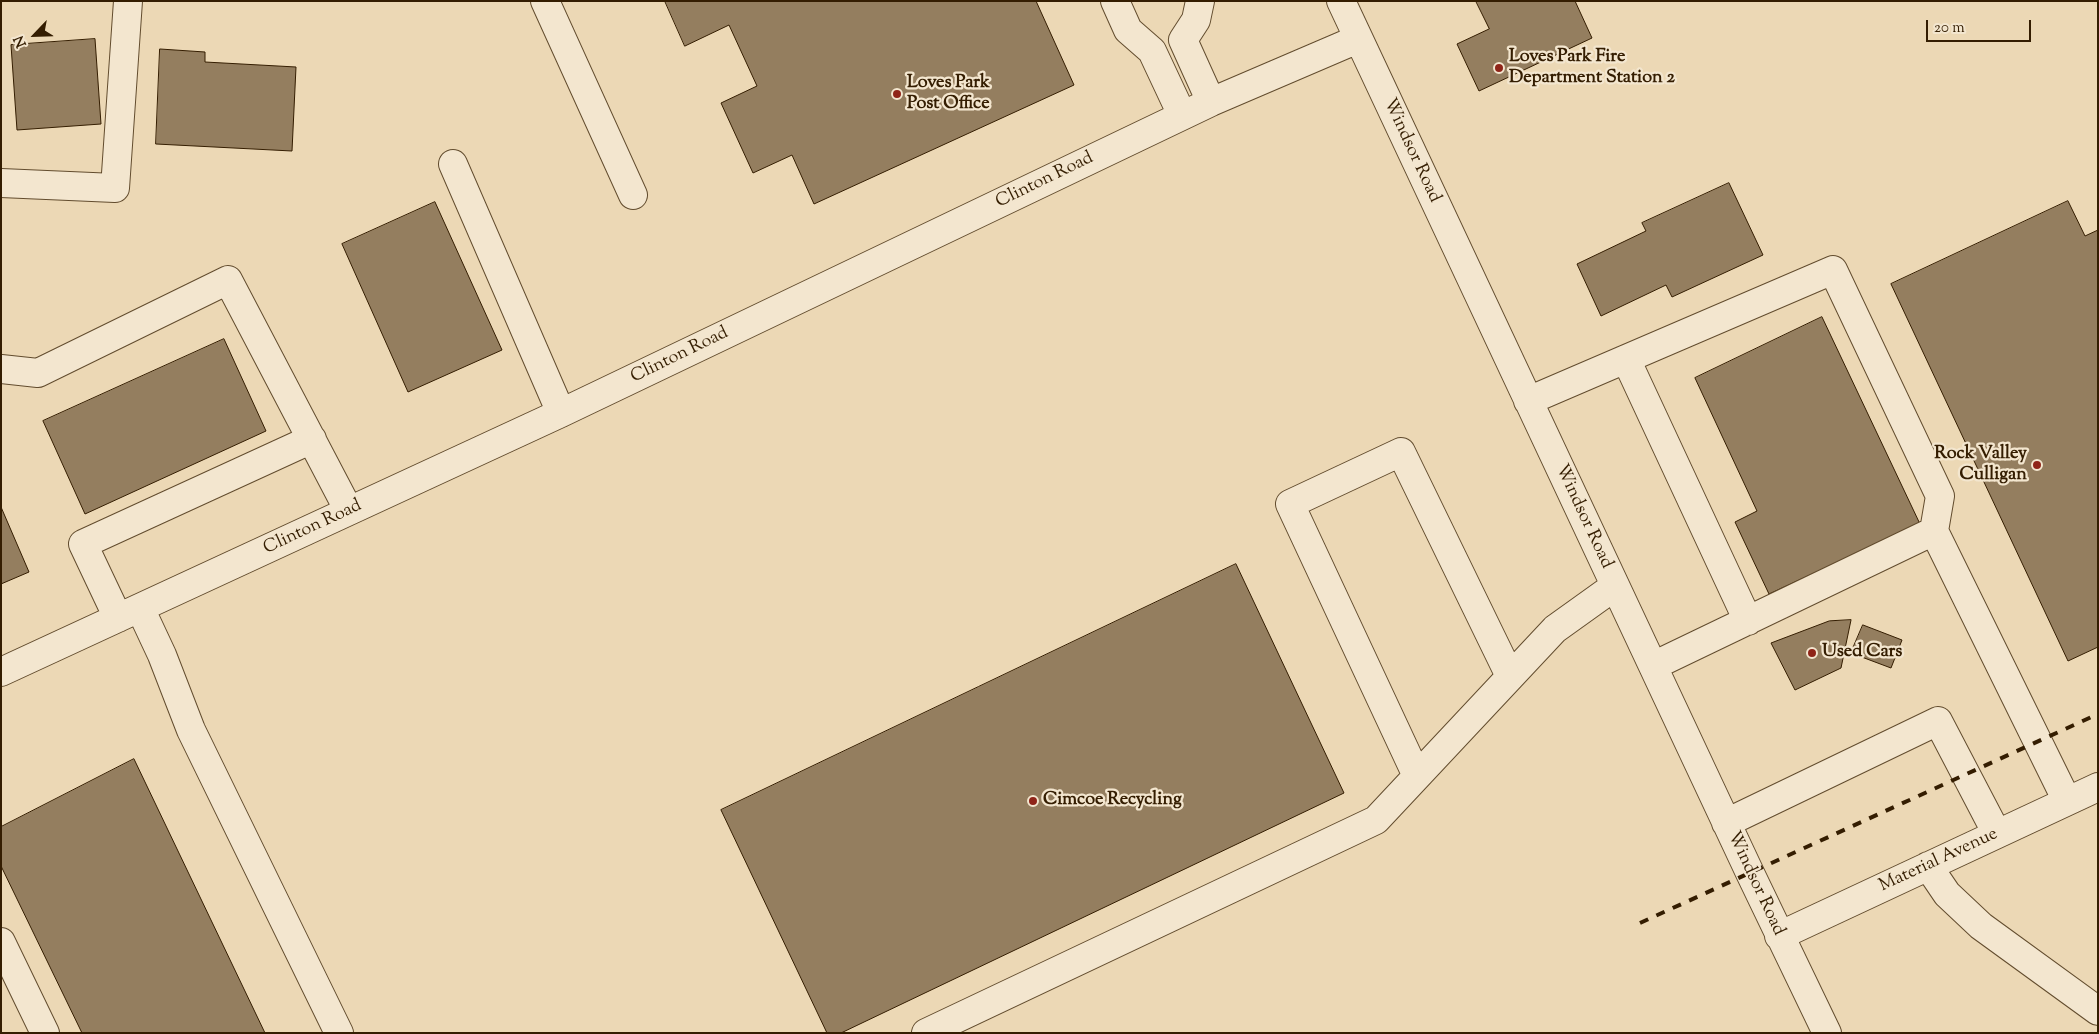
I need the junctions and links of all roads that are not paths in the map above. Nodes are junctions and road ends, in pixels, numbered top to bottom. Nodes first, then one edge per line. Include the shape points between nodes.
1 (128, 1) edge
2 (545, 1) edge
3 (1115, 1) edge
4 (1200, 1) edge
5 (1341, 1) edge
6 (1358, 38) junction
7 (1211, 102) junction
8 (1182, 115) junction
9 (453, 164) dead end
10 (1, 183) edge
11 (633, 195) dead end
12 (1626, 359) junction
13 (1, 369) edge
14 (1528, 401) junction
15 (561, 413) junction
16 (312, 439) junction
17 (350, 511) junction
18 (1934, 531) junction
19 (1615, 586) junction
20 (129, 613) junction
21 (1748, 621) junction
22 (1653, 666) junction
23 (1, 672) edge
24 (1510, 676) junction
25 (1417, 776) junction
26 (2098, 787) edge
27 (2067, 801) junction
28 (1726, 823) junction
29 (1998, 834) junction
30 (1928, 866) junction
31 (1779, 936) junction
32 (1, 942) edge
33 (2098, 1011) edge
34 (44, 1033) edge
35 (339, 1033) edge
36 (926, 1033) edge
37 (1827, 1033) edge

1 - 10 street via 115,188
2 - 11 street
3 - 8 street via 1128,30 1152,51
4 - 7 street via 1196,20 1183,40
5 - 6 street, Windsor Road
6 - 7 street, Clinton Road
6 - 14 street, Windsor Road
7 - 8 street, Clinton Road
8 - 15 street, Clinton Road
9 - 15 street
12 - 14 street
12 - 18 street via 1833,270 1940,496
12 - 21 street
13 - 16 street via 38,372 228,280
14 - 19 street, Windsor Road
15 - 17 street, Clinton Road
16 - 17 street
16 - 20 street via 83,544
17 - 20 street, Clinton Road
18 - 21 street
18 - 27 street
19 - 22 street, Windsor Road
19 - 24 street via 1554,630
20 - 23 street, Clinton Road
20 - 35 street via 162,655 191,730
21 - 22 street
22 - 28 street, Windsor Road
24 - 25 street
24 - 25 street via 1401,452 1290,504
25 - 36 street via 1376,820
26 - 27 street, Material Avenue
27 - 29 street, Material Avenue
28 - 29 street via 1938,721
28 - 31 street, Windsor Road
29 - 30 street, Material Avenue
30 - 31 street, Material Avenue
30 - 33 street via 1947,894 1981,926
31 - 37 street, Windsor Road
32 - 34 street

